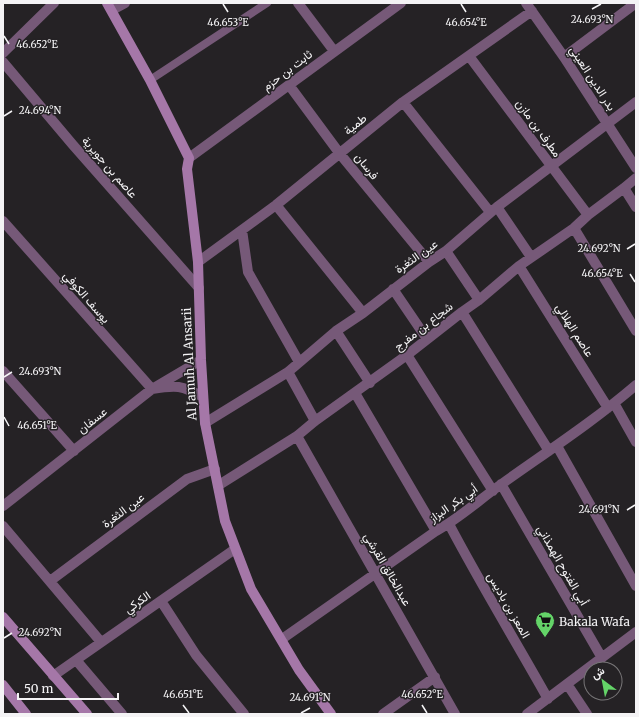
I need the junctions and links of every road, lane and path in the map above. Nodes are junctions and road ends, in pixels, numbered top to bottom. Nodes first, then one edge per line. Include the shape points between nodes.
1 (54, 3) edge
2 (125, 3) edge
3 (267, 3) edge
4 (298, 3) edge
5 (399, 3) edge
6 (636, 3) edge
7 (110, 6) edge
8 (529, 7) edge
9 (622, 7) edge
10 (334, 51) junction
11 (3, 53) edge
12 (469, 56) junction
13 (564, 57) junction
14 (3, 62) edge
15 (150, 80) junction
16 (289, 85) junction
17 (403, 102) junction
18 (636, 102) edge
19 (607, 123) junction
20 (340, 154) junction
21 (189, 158) junction
22 (551, 166) junction
23 (636, 168) edge
24 (636, 178) edge
25 (624, 188) junction
26 (276, 205) junction
27 (636, 207) edge
28 (493, 210) junction
29 (588, 215) junction
30 (3, 221) edge
31 (574, 228) junction
32 (242, 230) junction
33 (446, 251) junction
34 (531, 257) junction
35 (198, 262) junction
36 (429, 262) junction
37 (519, 266) junction
38 (199, 288) junction
39 (393, 289) junction
40 (480, 300) junction
41 (462, 312) junction
42 (363, 313) junction
43 (336, 331) junction
44 (636, 331) edge
45 (427, 339) junction
46 (407, 355) junction
47 (201, 360) junction
48 (299, 362) junction
49 (3, 371) edge
50 (288, 372) junction
51 (370, 383) junction
52 (636, 385) edge
53 (152, 389) junction
54 (355, 393) junction
55 (203, 397) junction
56 (611, 406) junction
57 (315, 421) junction
58 (205, 423) junction
59 (297, 436) junction
60 (636, 442) edge
61 (553, 448) junction
62 (74, 451) junction
63 (215, 469) junction
64 (502, 484) junction
65 (218, 485) junction
66 (493, 491) junction
67 (3, 506) edge
68 (449, 524) junction
69 (3, 526) edge
70 (436, 531) junction
71 (235, 549) junction
72 (376, 574) junction
73 (50, 581) junction
74 (636, 586) edge
75 (161, 601) junction
76 (3, 617) edge
77 (636, 632) edge
78 (282, 639) junction
79 (101, 642) junction
80 (602, 658) junction
81 (76, 660) junction
82 (53, 676) junction
83 (435, 677) junction
84 (568, 684) junction
85 (3, 685) edge
86 (548, 698) junction
87 (26, 714) edge
88 (87, 714) edge
89 (122, 714) edge
90 (244, 714) edge
91 (331, 714) edge
92 (383, 714) edge
93 (455, 714) edge
94 (527, 714) edge
95 (587, 714) edge

1 - 11 street
2 - 7 street
3 - 15 lane
4 - 10 street
5 - 10 street, ثابت بن حزم
6 - 9 street
7 - 15 street, Al Jamuh Al Ansarii
8 - 12 street, طمية
8 - 13 street, بدر الدين العيني
9 - 13 street
10 - 16 street, ثابت بن حزم
12 - 17 street, طمية
12 - 22 street, مطرف بن مازن
13 - 19 street, بدر الدين العيني
14 - 38 street, عاصم بن جويرية
15 - 21 street, Al Jamuh Al Ansarii
16 - 20 street, فرسان
16 - 21 street, ثابت بن حزم
17 - 20 street, طمية
17 - 28 street
18 - 19 street, عين الثغرة
19 - 22 street, عين الثغرة
19 - 23 street, بدر الدين العيني
20 - 26 street, طمية
20 - 36 street, فرسان
21 - 35 street, Al Jamuh Al Ansarii via 187,168
22 - 28 street, عين الثغرة
22 - 29 street, مطرف بن مازن
24 - 25 street, شجاع بن مفرج
25 - 27 street
25 - 29 street, شجاع بن مفرج
26 - 32 street, طمية
26 - 42 street
28 - 33 street, عين الثغرة
28 - 34 street
29 - 31 street, شجاع بن مفرج
30 - 53 street, يوسف الكوفي
31 - 34 street, شجاع بن مفرج
31 - 44 street
32 - 35 street, طمية
32 - 48 street via 248,272
33 - 36 street, عين الثغرة
33 - 40 street
34 - 37 street, شجاع بن مفرج
35 - 38 street, Al Jamuh Al Ansarii
36 - 39 street, عين الثغرة
37 - 40 street, شجاع بن مفرج
37 - 56 street, عاصم الهلالي
38 - 47 street, Al Jamuh Al Ansarii
39 - 42 street, عين الثغرة
39 - 45 street
40 - 41 street, شجاع بن مفرج
41 - 45 street, شجاع بن مفرج
41 - 61 street
42 - 43 street, عين الثغرة
43 - 48 street, عين الثغرة
43 - 51 street
45 - 46 street, شجاع بن مفرج
46 - 51 street, شجاع بن مفرج
46 - 66 street
47 - 53 street, عسفان
47 - 55 street, Al Jamuh Al Ansarii
48 - 50 street, عين الثغرة
49 - 62 street
50 - 57 street
50 - 58 street, عين الثغرة
51 - 54 street, شجاع بن مفرج
52 - 56 street, أبي بكر البزاز
53 - 55 street via 182,386
53 - 62 street, عسفان
54 - 57 street, شجاع بن مفرج
54 - 70 street
55 - 58 street, Al Jamuh Al Ansarii
56 - 60 street, عاصم الهلالي
56 - 61 street, أبي بكر البزاز
57 - 59 street, شجاع بن مفرج
58 - 63 street, Al Jamuh Al Ansarii
59 - 65 street, شجاع بن مفرج
59 - 72 street, عبدالخالق القرشي
61 - 64 street, أبي بكر البزاز
61 - 74 street
62 - 67 street, عسفان
63 - 65 street, Al Jamuh Al Ansarii
63 - 73 street, عين الثغرة via 187,479
64 - 66 street, أبي بكر البزاز
64 - 80 street, أبي الفتوح الهمذاني
65 - 71 street, Al Jamuh Al Ansarii via 225,521
66 - 68 street, أبي بكر البزاز
68 - 70 street, أبي بكر البزاز
68 - 86 street, المعز بن باديس
69 - 73 street
70 - 72 street, أبي بكر البزاز
71 - 75 street, الكركي
71 - 78 street, Al Jamuh Al Ansarii via 251,589
72 - 78 street, أبي بكر البزاز
72 - 83 street, عبدالخالق القرشي
73 - 79 street
75 - 79 street, الكركي
75 - 90 street via 196,655
76 - 82 street
77 - 80 street
78 - 91 street, Al Jamuh Al Ansarii via 299,670
79 - 81 street, الكركي
80 - 84 street
81 - 82 street, الكركي
81 - 89 street
82 - 88 street
83 - 92 street
83 - 93 street, عبدالخالق القرشي
84 - 86 street
84 - 95 street
85 - 87 street
86 - 94 street

